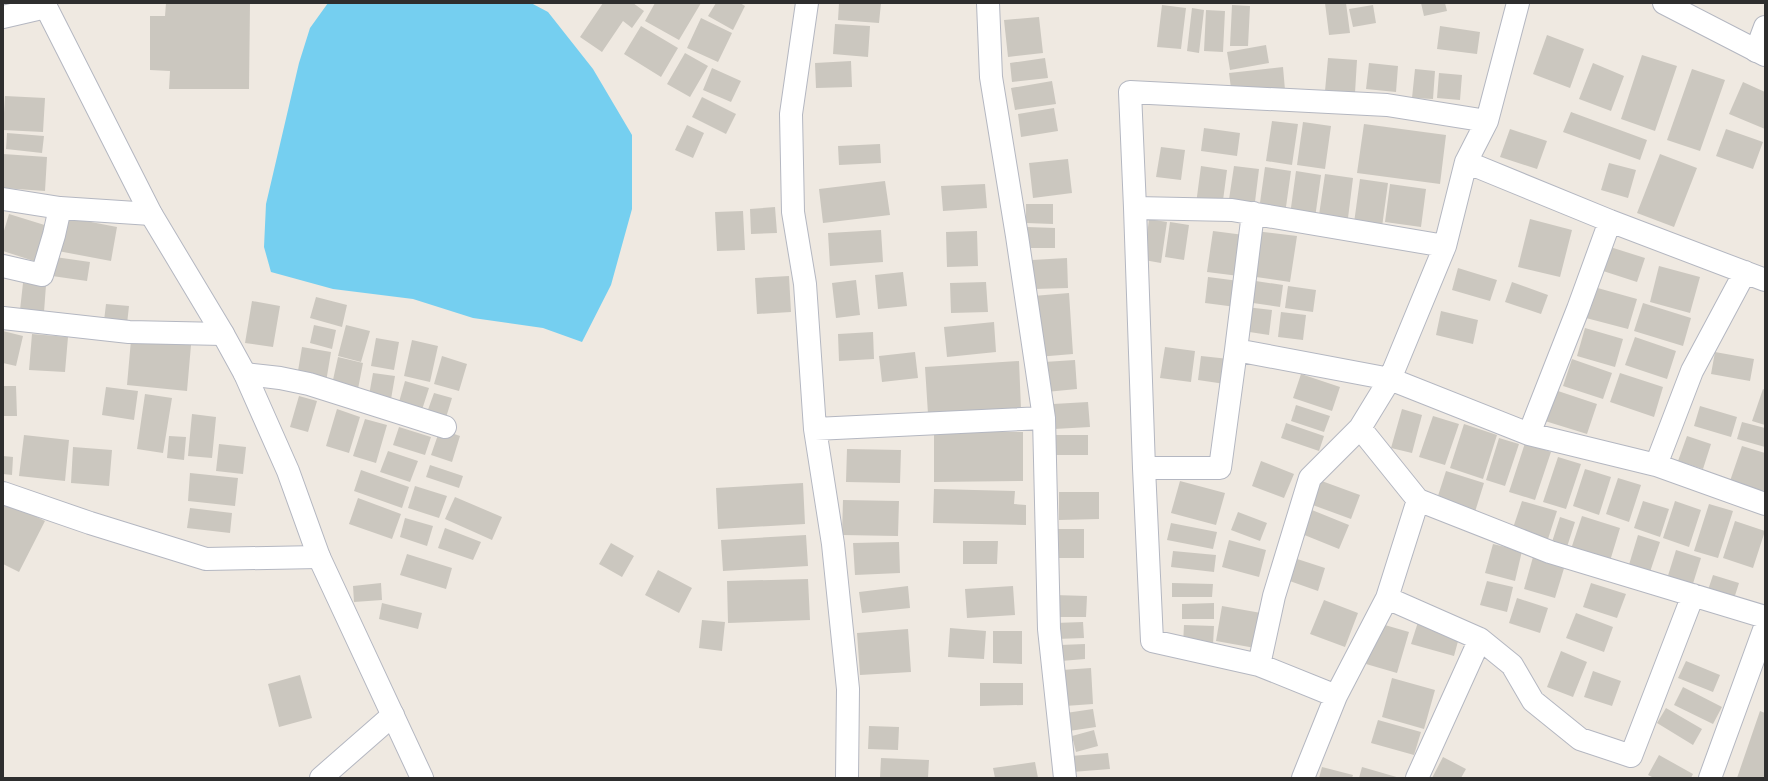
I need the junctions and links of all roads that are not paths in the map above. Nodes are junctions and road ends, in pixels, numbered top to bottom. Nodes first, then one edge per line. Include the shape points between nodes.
1 (807, 3) edge
2 (988, 3) edge
3 (1518, 3) edge
4 (1664, 3) edge
5 (45, 5) edge
6 (3, 17) edge
7 (1765, 27) edge
8 (1761, 53) edge
9 (1487, 121) junction
10 (1466, 162) junction
11 (3, 199) edge
12 (60, 208) junction
13 (1135, 208) junction
14 (1253, 213) junction
15 (151, 214) junction
16 (1610, 221) junction
17 (1445, 246) junction
18 (3, 266) edge
19 (1745, 272) junction
20 (1765, 280) edge
21 (3, 318) edge
22 (223, 334) junction
23 (1236, 350) junction
24 (245, 374) junction
25 (1390, 378) junction
26 (1044, 418) junction
27 (445, 427) dead end
28 (1360, 428) junction
29 (815, 429) junction
30 (1529, 434) junction
31 (1656, 465) junction
32 (1144, 468) junction
33 (3, 493) edge
34 (1418, 500) junction
35 (1765, 504) edge
36 (319, 557) junction
37 (1693, 595) junction
38 (1387, 598) junction
39 (1765, 617) edge
40 (1765, 627) edge
41 (1480, 639) junction
42 (1259, 665) junction
43 (1336, 696) junction
44 (392, 715) junction
45 (321, 778) edge
46 (422, 778) edge
47 (847, 778) edge
48 (1065, 778) edge
49 (1303, 778) edge
50 (1417, 778) edge
51 (1710, 778) edge

1 - 29 street via 791,114 793,212 805,284
2 - 26 street via 991,77
3 - 9 street
4 - 8 street
5 - 6 street
5 - 15 street
7 - 8 street
9 - 10 street
9 - 13 street via 1387,105 1130,92
10 - 16 street
10 - 17 street
11 - 12 street
12 - 15 street
12 - 18 street via 42,275
13 - 14 street via 1232,210
13 - 32 street
14 - 17 street
14 - 23 street
15 - 22 street
16 - 19 street
16 - 30 street
17 - 25 street
19 - 20 street
19 - 31 street via 1692,371
21 - 22 street via 129,332
22 - 24 street
23 - 25 street
23 - 32 street via 1220,468
24 - 27 street via 309,384
24 - 36 street via 288,471
25 - 28 street
25 - 30 street
26 - 29 street
26 - 48 street via 1049,629
28 - 34 street
28 - 42 street via 1310,478 1274,596
29 - 47 street via 833,544 848,689
30 - 31 street
31 - 35 street
32 - 42 street via 1152,641
33 - 36 street via 206,559
34 - 37 street via 1550,552
34 - 38 street
36 - 44 street
37 - 39 street
37 - 41 street via 1631,756 1580,739 1533,701 1512,665
38 - 41 street
38 - 43 street
40 - 51 street
41 - 50 street
42 - 43 street
43 - 49 street
44 - 45 street
44 - 46 street

